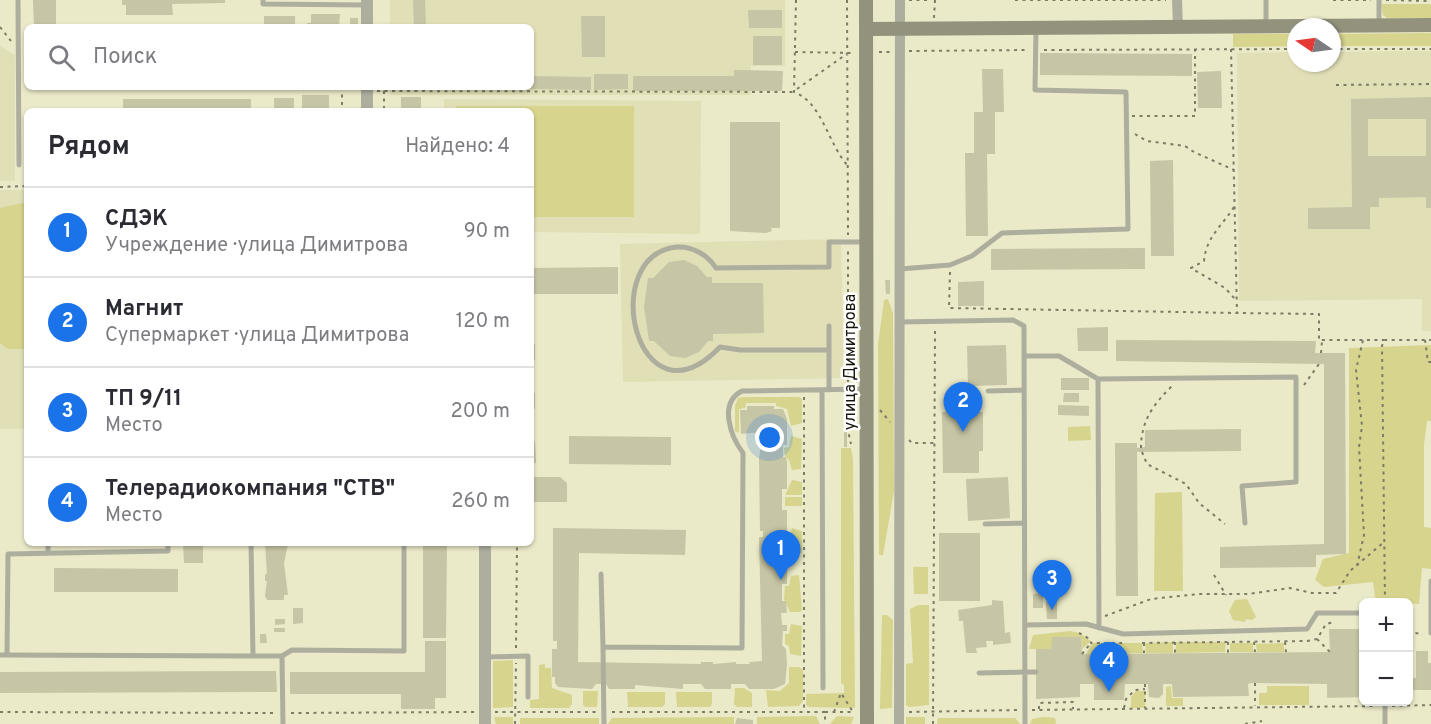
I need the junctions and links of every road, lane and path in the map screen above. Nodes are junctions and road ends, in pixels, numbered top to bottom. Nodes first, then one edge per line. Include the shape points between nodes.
1 (18, 0) edge
2 (263, 0) edge
3 (796, 0) edge
4 (848, 0) edge
5 (866, 0) edge
6 (900, 0) edge
7 (905, 0) edge
8 (930, 0) edge
9 (1015, 0) edge
10 (1176, 0) edge
11 (1266, 0) edge
12 (1379, 0) edge
13 (367, 2) edge
14 (367, 24) edge
15 (1431, 25) edge
16 (1379, 26) junction
17 (1178, 27) junction
18 (1266, 27) junction
19 (1036, 28) junction
20 (866, 29) junction
21 (901, 29) junction
22 (1196, 49) junction
23 (1231, 49) junction
24 (1287, 49) edge
25 (1341, 49) edge
26 (1431, 49) edge
27 (1036, 50) junction
28 (897, 51) dead end
29 (908, 51) dead end
30 (795, 52) junction
31 (849, 53) junction
32 (866, 53) junction
33 (1431, 84) edge
34 (1336, 85) dead end
35 (342, 90) edge
36 (367, 90) edge
37 (373, 90) edge
38 (795, 91) junction
39 (384, 92) junction
40 (342, 108) edge
41 (367, 108) edge
42 (384, 108) edge
43 (1127, 116) junction
44 (1127, 131) junction
45 (20, 165) dead end
46 (848, 166) junction
47 (1234, 170) junction
48 (24, 186) edge
49 (0, 187) edge
50 (1234, 207) junction
51 (848, 242) junction
52 (866, 242) junction
53 (950, 265) junction
54 (899, 269) junction
55 (1236, 300) junction
56 (1237, 313) junction
57 (935, 321) junction
58 (898, 322) junction
59 (829, 326) dead end
60 (1322, 340) junction
61 (1363, 340) junction
62 (1384, 340) junction
63 (1425, 340) junction
64 (1431, 340) edge
65 (829, 350) junction
66 (1321, 353) dead end
67 (1026, 356) junction
68 (1431, 362) edge
69 (1319, 364) dead end
70 (1180, 378) junction
71 (1098, 379) junction
72 (847, 389) junction
73 (866, 389) junction
74 (804, 390) junction
75 (822, 390) junction
76 (829, 390) junction
77 (1024, 390) junction
78 (988, 391) dead end
79 (1296, 395) junction
80 (851, 444) dead end
81 (1024, 523) junction
82 (1245, 523) dead end
83 (985, 524) dead end
84 (1225, 524) dead end
85 (1384, 542) junction
86 (48, 546) edge
87 (168, 546) edge
88 (251, 546) edge
89 (404, 546) edge
90 (484, 546) edge
91 (517, 546) edge
92 (48, 553) junction
93 (1357, 566) junction
94 (601, 574) dead end
95 (1214, 574) dead end
96 (1431, 581) edge
97 (1226, 595) junction
98 (1385, 598) edge
99 (1359, 613) edge
100 (1099, 614) junction
101 (1341, 621) dead end
102 (1025, 625) junction
103 (1099, 628) junction
104 (1070, 631) dead end
105 (1413, 632) edge
106 (1431, 634) edge
107 (1317, 639) junction
108 (1133, 642) dead end
109 (1174, 642) junction
110 (1228, 642) junction
111 (1254, 642) junction
112 (1285, 642) junction
113 (1091, 643) junction
114 (1109, 643) junction
115 (1122, 643) dead end
116 (1144, 643) junction
117 (603, 647) junction
118 (1228, 652) dead end
119 (1255, 652) dead end
120 (1286, 652) dead end
121 (1330, 652) dead end
122 (1144, 653) dead end
123 (1175, 653) dead end
124 (1082, 654) dead end
125 (1110, 654) dead end
126 (0, 655) edge
127 (7, 655) junction
128 (253, 656) junction
129 (282, 656) junction
130 (516, 656) junction
131 (485, 657) junction
132 (1025, 672) junction
133 (1036, 672) dead end
134 (979, 673) dead end
135 (1145, 684) dead end
136 (1255, 684) dead end
137 (823, 688) dead end
138 (1145, 689) junction
139 (528, 697) dead end
140 (1030, 701) dead end
141 (1413, 705) edge
142 (1431, 705) edge
143 (1255, 706) junction
144 (1359, 706) edge
145 (1385, 706) edge
146 (1124, 708) junction
147 (1145, 708) junction
148 (1073, 709) junction
149 (1028, 710) junction
150 (1039, 710) junction
151 (0, 712) edge
152 (515, 712) junction
153 (604, 712) junction
154 (804, 712) junction
155 (825, 712) junction
156 (834, 712) junction
157 (899, 712) junction
158 (933, 712) junction
159 (283, 713) junction
160 (863, 716) edge
161 (485, 718) edge
162 (1262, 721) dead end
163 (283, 724) edge
164 (515, 724) edge
165 (604, 724) edge
166 (825, 724) edge
167 (899, 724) edge
168 (933, 724) edge
169 (1025, 724) edge
170 (1245, 724) edge
171 (1385, 724) edge

1 - 45 lane
2 - 13 lane via 263,4
3 - 30 path
4 - 31 path
5 - 20 main road, улица Димитрова
6 - 21 street
7 - 8 path
9 - 10 path
10 - 17 street
11 - 18 lane
12 - 16 lane
13 - 14 street
15 - 16 main road
16 - 18 main road
17 - 18 main road
17 - 19 main road
19 - 21 main road
19 - 27 lane
20 - 21 main road
20 - 32 main road, улица Димитрова
21 - 54 street
22 - 23 path
22 - 27 path
22 - 43 path via 1195,116
23 - 24 path
23 - 47 path
25 - 26 path
27 - 29 path
27 - 43 lane via 1035,90 1126,92
28 - 32 path
30 - 31 path
30 - 38 path
31 - 32 path
31 - 38 path
31 - 46 path
32 - 52 main road, улица Димитрова
33 - 34 path
35 - 40 path
36 - 41 street
37 - 39 path
38 - 39 path
38 - 46 path via 814,108 838,155
39 - 42 path
43 - 44 lane
44 - 47 path via 1147,141 1185,146
44 - 53 lane via 1128,229 1002,232 972,256
46 - 51 path
47 - 50 path
48 - 49 path
50 - 55 path
50 - 55 path via 1205,248 1204,261 1191,268 1225,288
51 - 52 lane
51 - 65 lane via 829,242 829,267 716,268 697,251 676,247 658,254 639,277 632,302 640,344 647,355 666,369 700,366 720,347 740,351
51 - 72 path
52 - 73 main road, улица Димитрова
53 - 54 lane
53 - 56 path via 949,308
54 - 58 street
55 - 56 path
56 - 60 path via 1319,314
57 - 58 lane
57 - 67 lane via 1013,320 1024,327
57 - 158 path
58 - 157 street
59 - 65 lane
60 - 61 path
60 - 66 path
61 - 62 path
61 - 93 path via 1356,370 1362,426 1359,447 1364,535
62 - 63 path
62 - 85 path
63 - 64 path
63 - 68 path via 1425,354
65 - 76 lane
67 - 71 lane via 1059,356
67 - 77 lane
69 - 79 path via 1303,391
70 - 71 lane
70 - 79 lane via 1296,377
70 - 84 path via 1153,405 1143,428 1142,450 1147,464 1186,484 1199,502
71 - 100 lane
72 - 73 lane
72 - 76 lane
72 - 80 path
73 - 160 main road, улица Димитрова
74 - 75 lane
74 - 117 lane via 742,391 730,403 730,432 743,453 742,648
74 - 154 path
75 - 76 lane
75 - 137 lane
77 - 78 lane
77 - 81 lane
79 - 82 lane via 1296,482 1242,486
81 - 83 lane
81 - 102 lane
85 - 93 path
85 - 98 path
86 - 92 lane
87 - 92 lane via 168,551
88 - 128 lane
89 - 129 lane via 404,651 292,650
90 - 131 street
91 - 130 path
92 - 127 lane via 8,554
93 - 97 path via 1336,593 1290,588
94 - 117 lane
95 - 97 path
96 - 106 lane
97 - 100 path via 1151,599 1112,616
99 - 103 lane via 1317,614 1307,629 1123,634
100 - 103 lane
101 - 107 path via 1326,624
102 - 103 lane via 1086,624
102 - 132 lane
104 - 113 path via 1087,637
105 - 106 path
107 - 112 path
107 - 121 path
108 - 116 path
109 - 110 path
109 - 116 path
109 - 123 path
110 - 111 path
110 - 118 path
111 - 112 path
111 - 119 path
112 - 120 path
113 - 114 path
113 - 124 path
114 - 115 path
114 - 125 path
116 - 122 path
117 - 153 lane
126 - 127 lane
127 - 128 lane
128 - 129 lane
129 - 159 lane
130 - 131 lane
130 - 139 lane via 528,656
130 - 152 path
131 - 161 street
132 - 133 lane
132 - 134 lane
132 - 149 lane
135 - 138 path
136 - 143 path
138 - 146 path via 1136,690 1126,699
138 - 147 path
140 - 149 path
141 - 142 path
143 - 144 path
143 - 147 path
145 - 171 lane
146 - 147 path
146 - 148 path
148 - 150 path
148 - 150 path via 1073,702 1039,703
149 - 150 path
149 - 158 path
149 - 169 lane
151 - 159 path
152 - 153 path
152 - 161 path
152 - 164 path
153 - 154 path
153 - 165 lane
154 - 155 path
155 - 156 path
155 - 166 path
156 - 160 path
156 - 160 path via 841,693
157 - 158 path
157 - 167 street
158 - 168 path
159 - 161 path
159 - 163 lane
162 - 170 path

